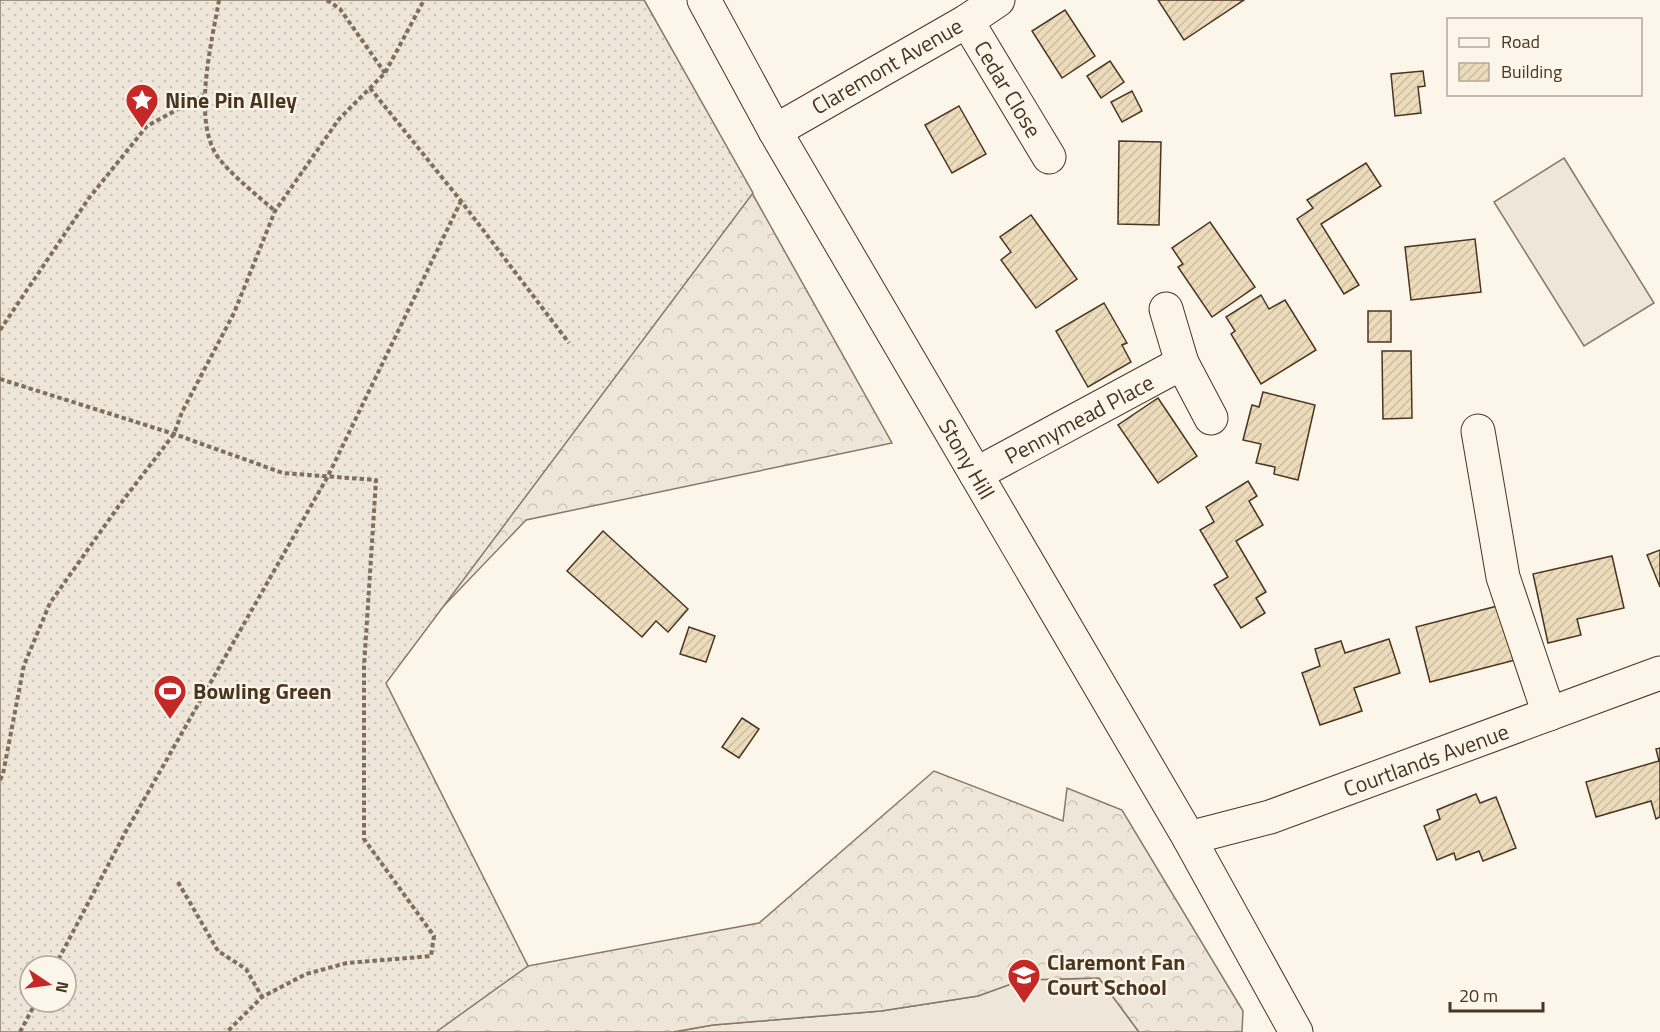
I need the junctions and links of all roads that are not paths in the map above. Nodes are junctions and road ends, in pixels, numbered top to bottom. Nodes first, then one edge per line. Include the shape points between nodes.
1 (704, 0) edge
2 (998, 0) edge
3 (967, 21) junction
4 (775, 131) junction
5 (1049, 157) dead end
6 (1166, 309) dead end
7 (1182, 363) junction
8 (1211, 418) dead end
9 (1478, 431) dead end
10 (976, 474) junction
11 (1660, 674) edge
12 (1549, 714) junction
13 (1189, 838) junction
14 (1296, 1032) edge

1 - 4 street, Stony Hill
2 - 3 street, Claremont Avenue
3 - 4 street, Claremont Avenue
3 - 5 street, Cedar Close
4 - 10 street, Stony Hill
6 - 7 street
7 - 8 street
7 - 10 street, Pennymead Place
9 - 12 street via 1503,577
10 - 13 street, Stony Hill
11 - 12 street, Courtlands Avenue
12 - 13 street, Courtlands Avenue via 1270,817
13 - 14 street, Stony Hill

